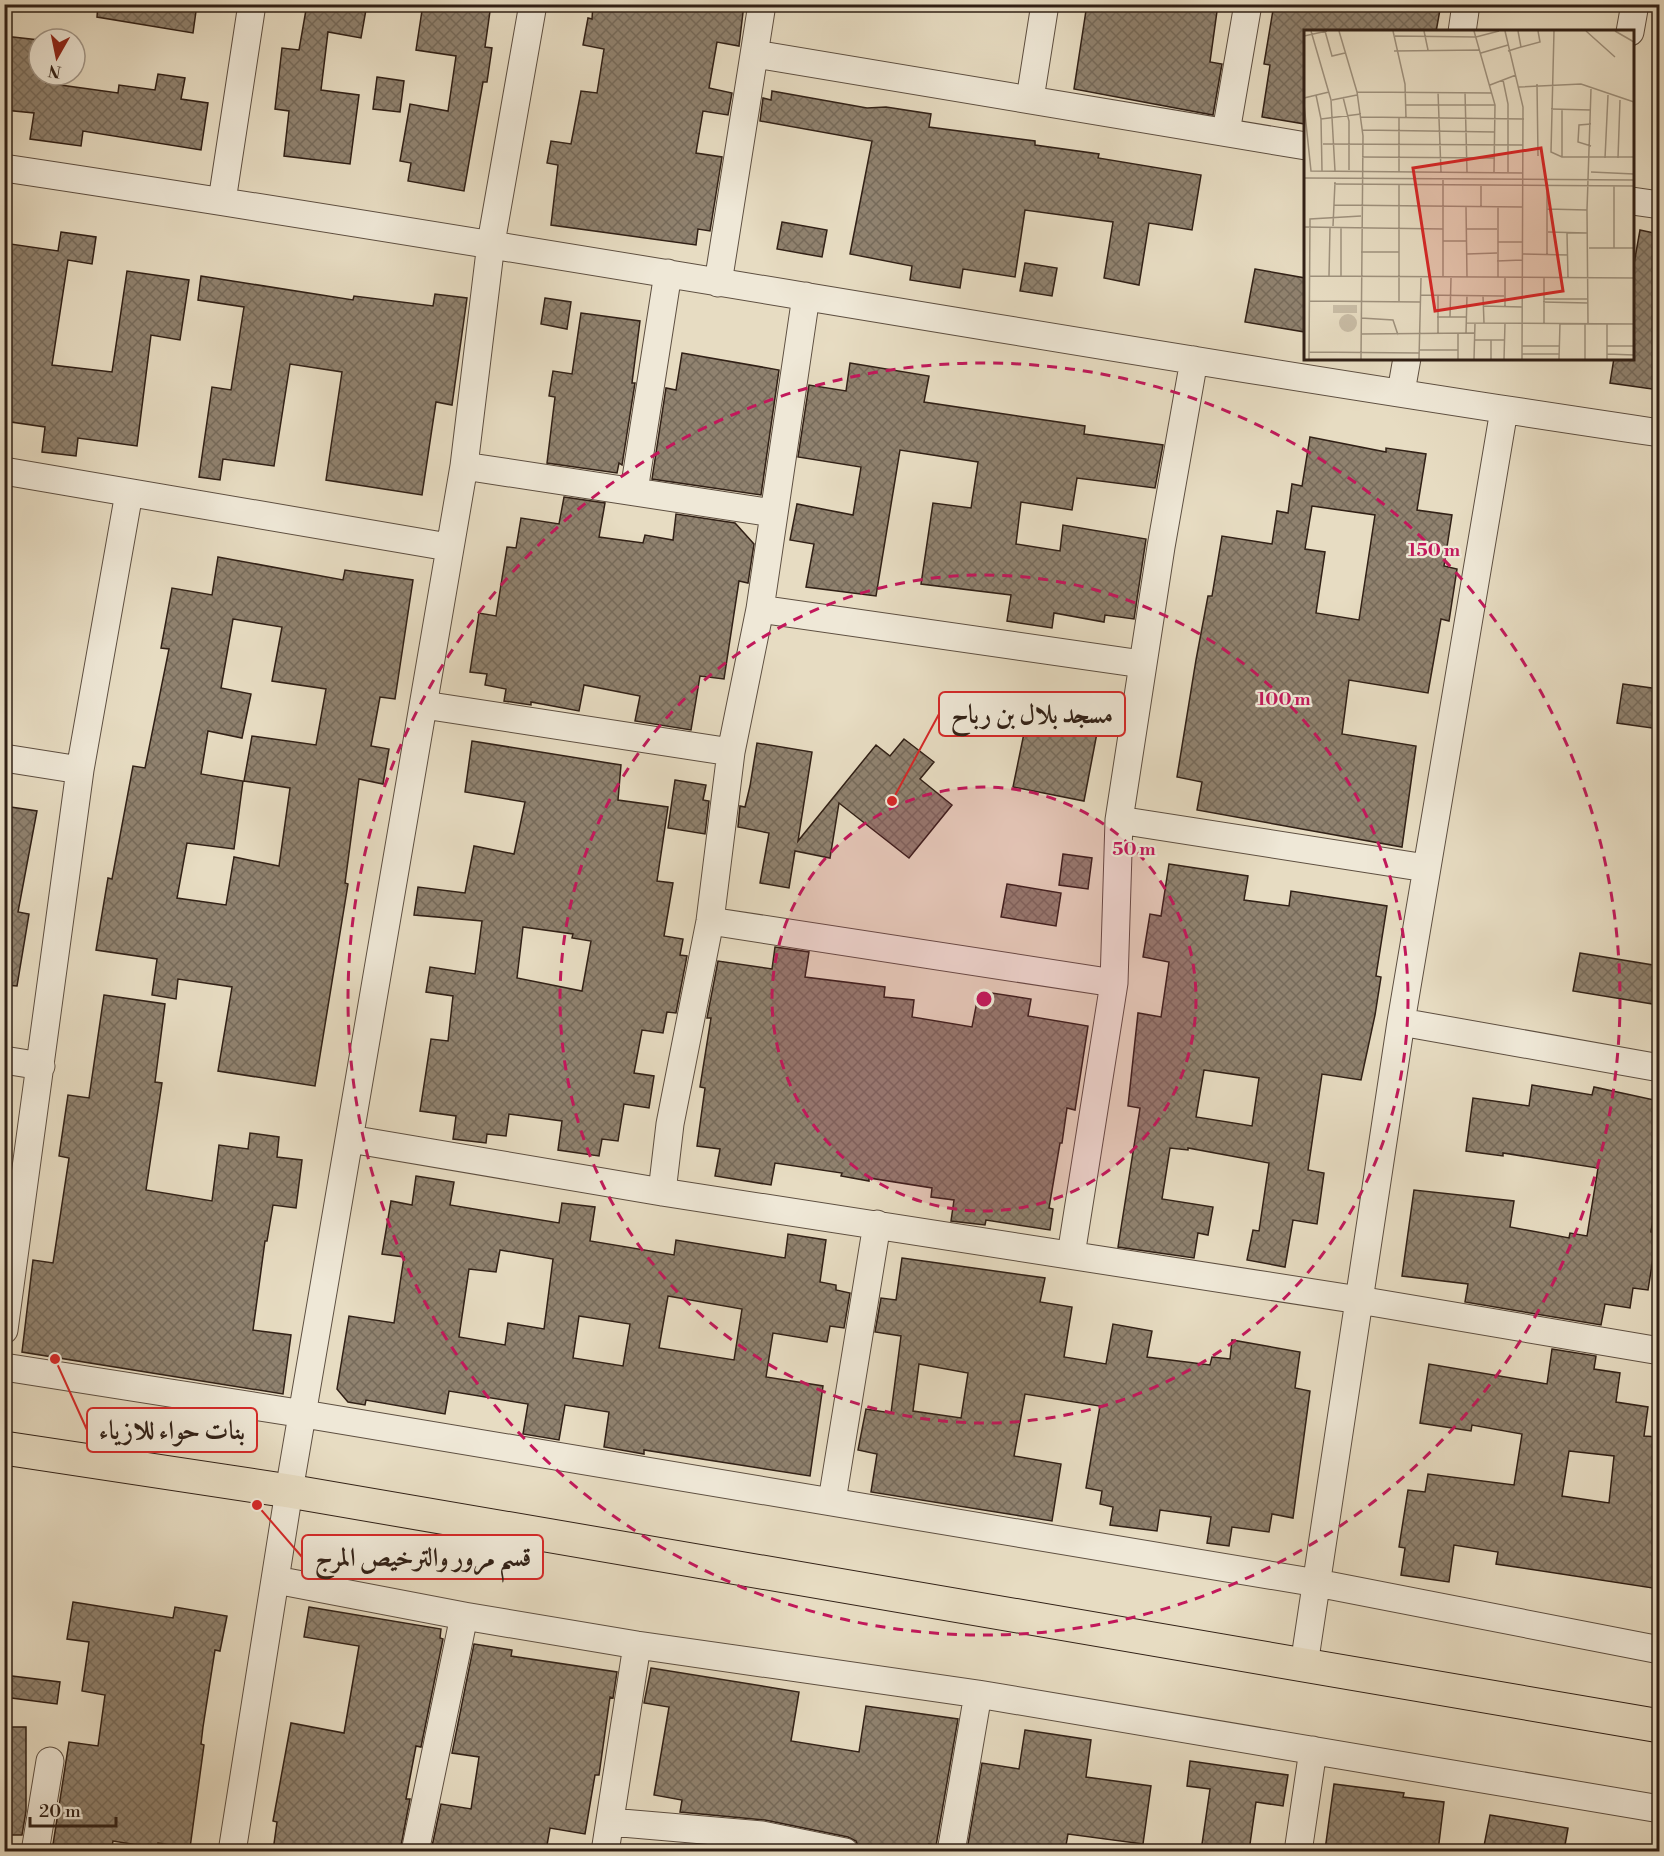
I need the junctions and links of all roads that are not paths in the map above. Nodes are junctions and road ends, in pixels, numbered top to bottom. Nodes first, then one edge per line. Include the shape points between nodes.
1 (252, 4) edge
2 (533, 4) edge
3 (762, 4) edge
4 (1045, 4) edge
5 (1248, 4) edge
6 (1466, 4) edge
7 (1635, 4) edge
8 (1462, 30) edge
9 (1630, 30) edge
10 (755, 54) junction
11 (1030, 99) junction
12 (1226, 132) junction
13 (1304, 146) edge
14 (4, 168) edge
15 (222, 201) junction
16 (1634, 201) edge
17 (1659, 205) edge
18 (491, 243) junction
19 (668, 273) junction
20 (718, 283) junction
21 (806, 296) junction
22 (1194, 360) junction
23 (1407, 360) edge
24 (1401, 392) junction
25 (1504, 410) junction
26 (1659, 433) edge
27 (464, 466) junction
28 (4, 471) edge
29 (633, 491) junction
30 (129, 493) junction
31 (773, 513) junction
32 (448, 547) junction
33 (760, 609) junction
34 (1142, 664) junction
35 (424, 705) junction
36 (731, 752) junction
37 (4, 758) edge
38 (80, 770) junction
39 (1119, 820) junction
40 (1426, 868) junction
41 (710, 921) junction
42 (1114, 983) junction
43 (1401, 1022) junction
44 (4, 1060) edge
45 (41, 1066) junction
46 (1659, 1068) edge
47 (350, 1139) junction
48 (662, 1192) junction
49 (877, 1224) junction
50 (1071, 1255) junction
51 (1359, 1300) junction
52 (4, 1330) edge
53 (1659, 1351) edge
54 (4, 1367) edge
55 (304, 1414) junction
56 (4, 1448) edge
57 (289, 1491) junction
58 (832, 1501) junction
59 (276, 1580) junction
60 (1317, 1583) junction
61 (464, 1616) junction
62 (637, 1645) junction
63 (1659, 1650) edge
64 (1304, 1665) junction
65 (978, 1694) junction
66 (1659, 1726) edge
67 (1313, 1750) junction
68 (50, 1761) dead end
69 (1659, 1809) edge
70 (610, 1822) junction
71 (35, 1851) edge
72 (232, 1851) edge
73 (415, 1851) edge
74 (605, 1851) edge
75 (845, 1851) edge
76 (951, 1851) edge
77 (1298, 1851) edge

1 - 15 street
2 - 18 street
3 - 10 street
4 - 11 street
5 - 12 street
6 - 8 street
7 - 9 street
10 - 11 street
10 - 20 street
11 - 12 street
12 - 13 street
14 - 15 street
15 - 18 street
16 - 17 street
18 - 19 street
18 - 27 street
19 - 20 street
19 - 29 street
20 - 21 street
21 - 22 street
21 - 31 street
22 - 24 street
22 - 34 street
23 - 24 street
24 - 25 street
25 - 26 street
25 - 40 street
27 - 29 street
27 - 32 street
28 - 30 street
29 - 31 street
30 - 32 street
30 - 38 street
31 - 33 street
32 - 35 street
33 - 34 street
33 - 36 street
34 - 39 street
35 - 36 street
35 - 47 street
36 - 41 street
37 - 38 street
38 - 45 street
39 - 40 street
39 - 42 street
40 - 43 street
41 - 42 street
41 - 48 street via 670,1124
42 - 50 street
43 - 46 street
43 - 51 street
44 - 45 street
45 - 52 street
47 - 48 street
47 - 55 street
48 - 49 street
49 - 50 street
49 - 58 street
50 - 51 street
51 - 53 street
51 - 60 street
54 - 55 street
55 - 57 street
55 - 58 street
56 - 57 main road
57 - 59 street
57 - 64 main road
58 - 60 street
59 - 61 street
59 - 72 street
60 - 63 street
60 - 64 street
61 - 62 street
61 - 73 street
62 - 65 street
62 - 70 street
64 - 66 main road
65 - 67 street
65 - 76 street
67 - 69 street
67 - 77 street
68 - 71 street
70 - 74 street
70 - 75 street via 762,1835

